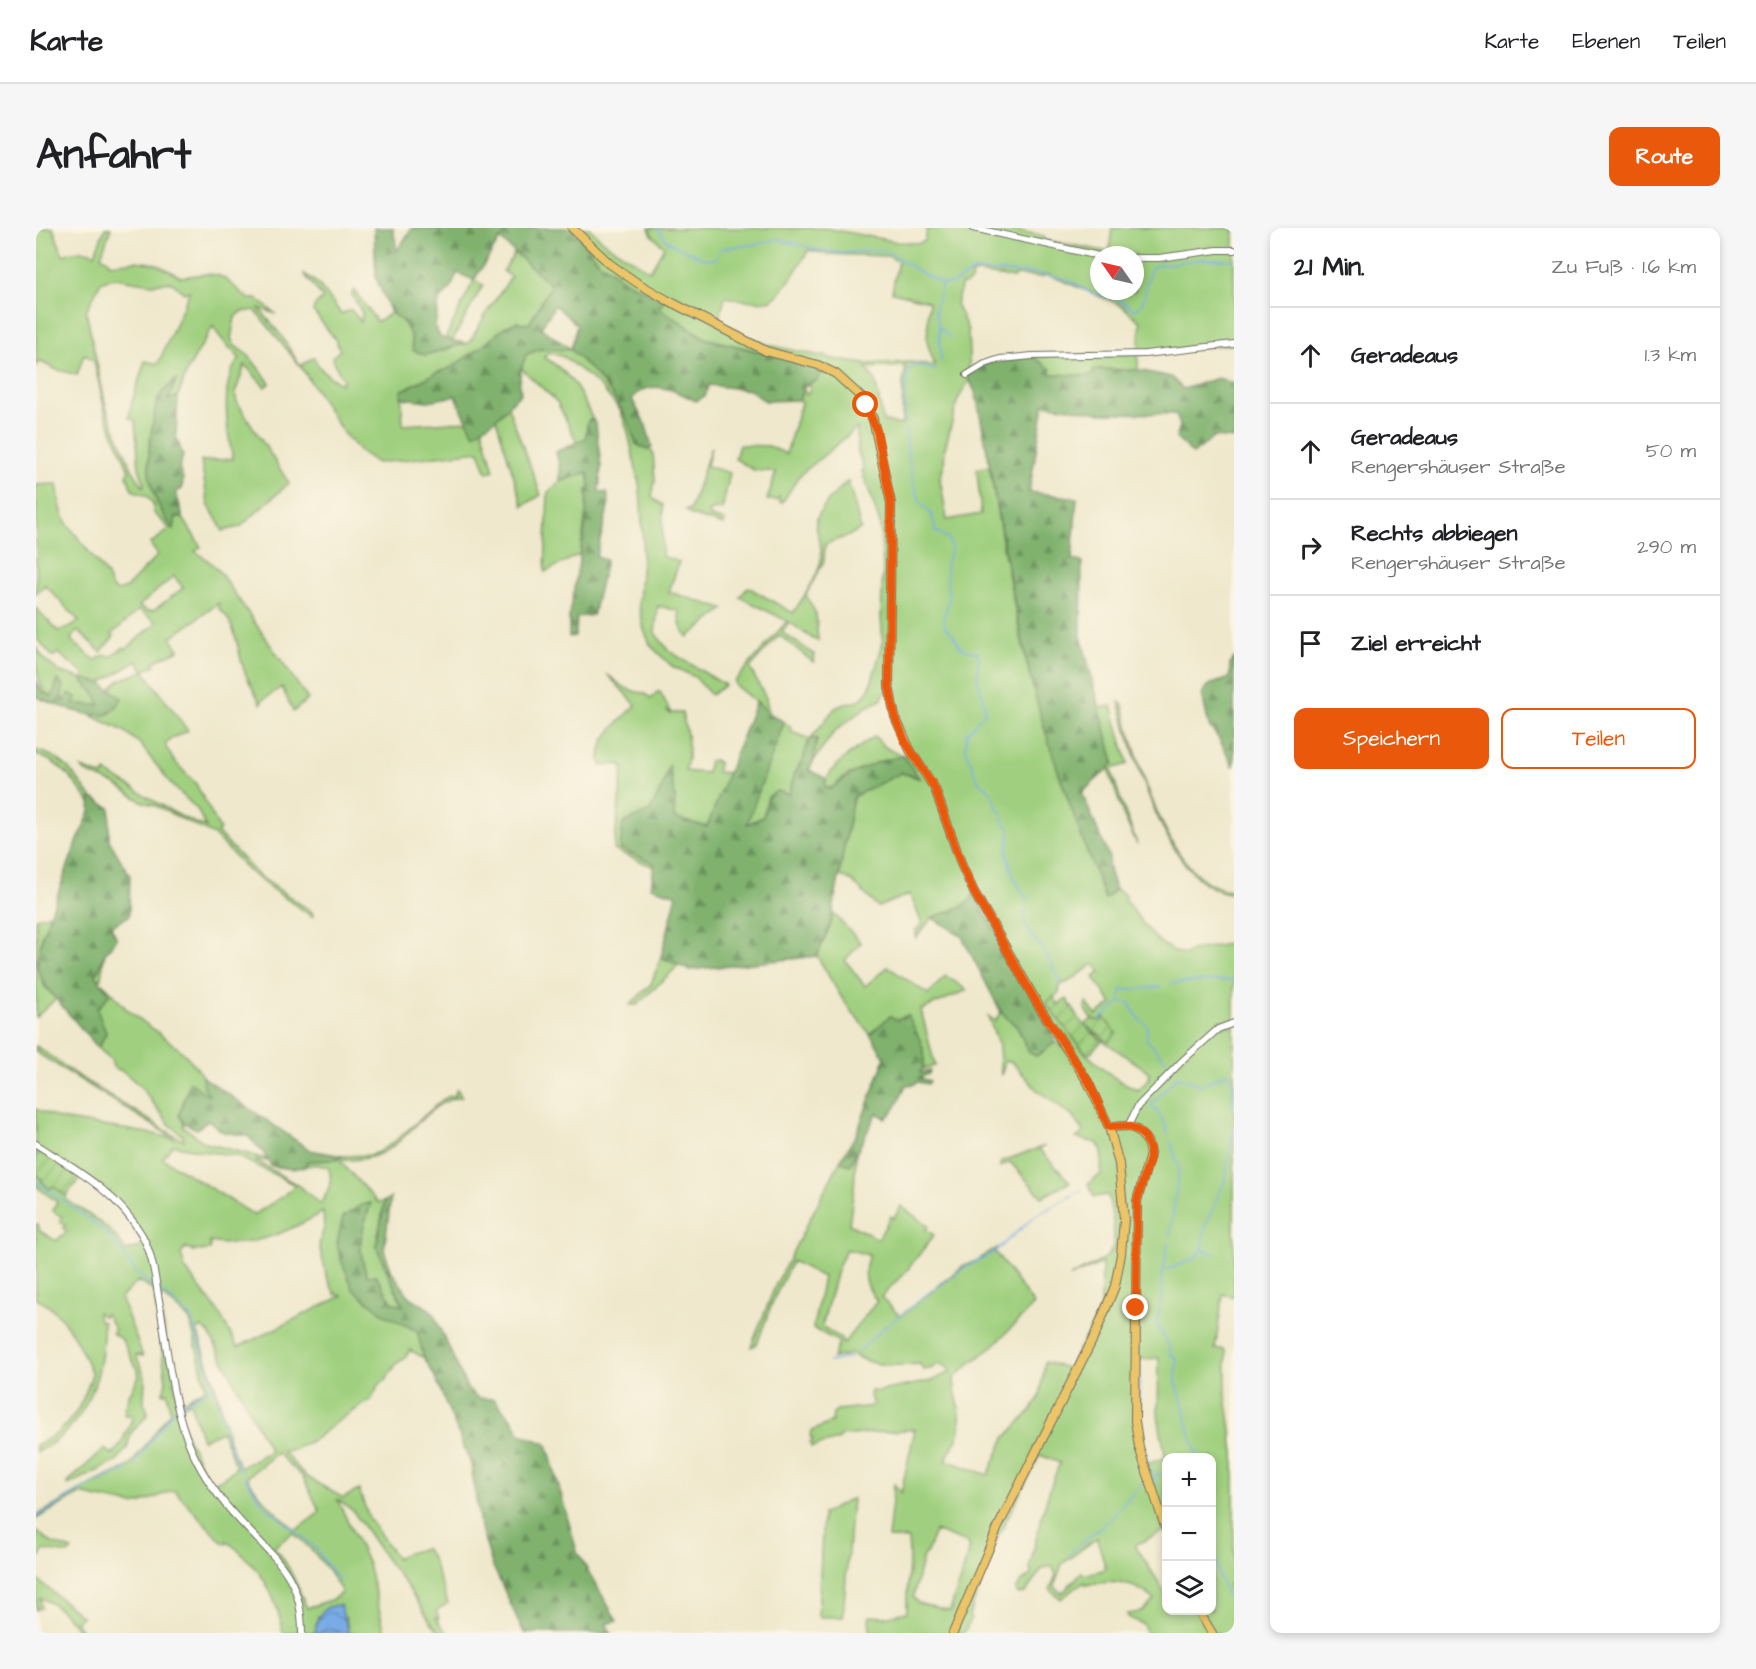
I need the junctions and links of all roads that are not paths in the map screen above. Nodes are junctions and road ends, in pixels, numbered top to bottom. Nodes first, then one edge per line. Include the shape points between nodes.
1 (572, 228) edge
2 (973, 228) edge
3 (1234, 250) edge
4 (1090, 254) edge
5 (1144, 258) edge
6 (1234, 344) edge
7 (967, 375) dead end
8 (1234, 1023) edge
9 (1125, 1126) junction
10 (1109, 1127) junction
11 (36, 1144) edge
12 (1115, 1149) junction
13 (1162, 1514) edge
14 (1201, 1615) edge
15 (302, 1633) edge
16 (953, 1633) edge
17 (1212, 1633) edge

1 - 10 main road via 595,252 636,282 746,343 836,374 866,405 877,431 891,503 889,686 895,717 935,789 974,892 1036,1002 1089,1082
2 - 4 street
3 - 5 street
6 - 7 street via 1145,354 999,359
8 - 9 street via 1218,1029 1182,1061 1138,1106
9 - 10 main road
9 - 12 main road via 1116,1136
9 - 13 main road via 1145,1137 1150,1154 1137,1201 1136,1432
10 - 12 main road
11 - 15 street via 112,1196 142,1236 153,1265 183,1430 220,1498 271,1551 289,1576 300,1606
12 - 16 main road via 1124,1220 1115,1286 1095,1335 999,1525
14 - 17 main road

